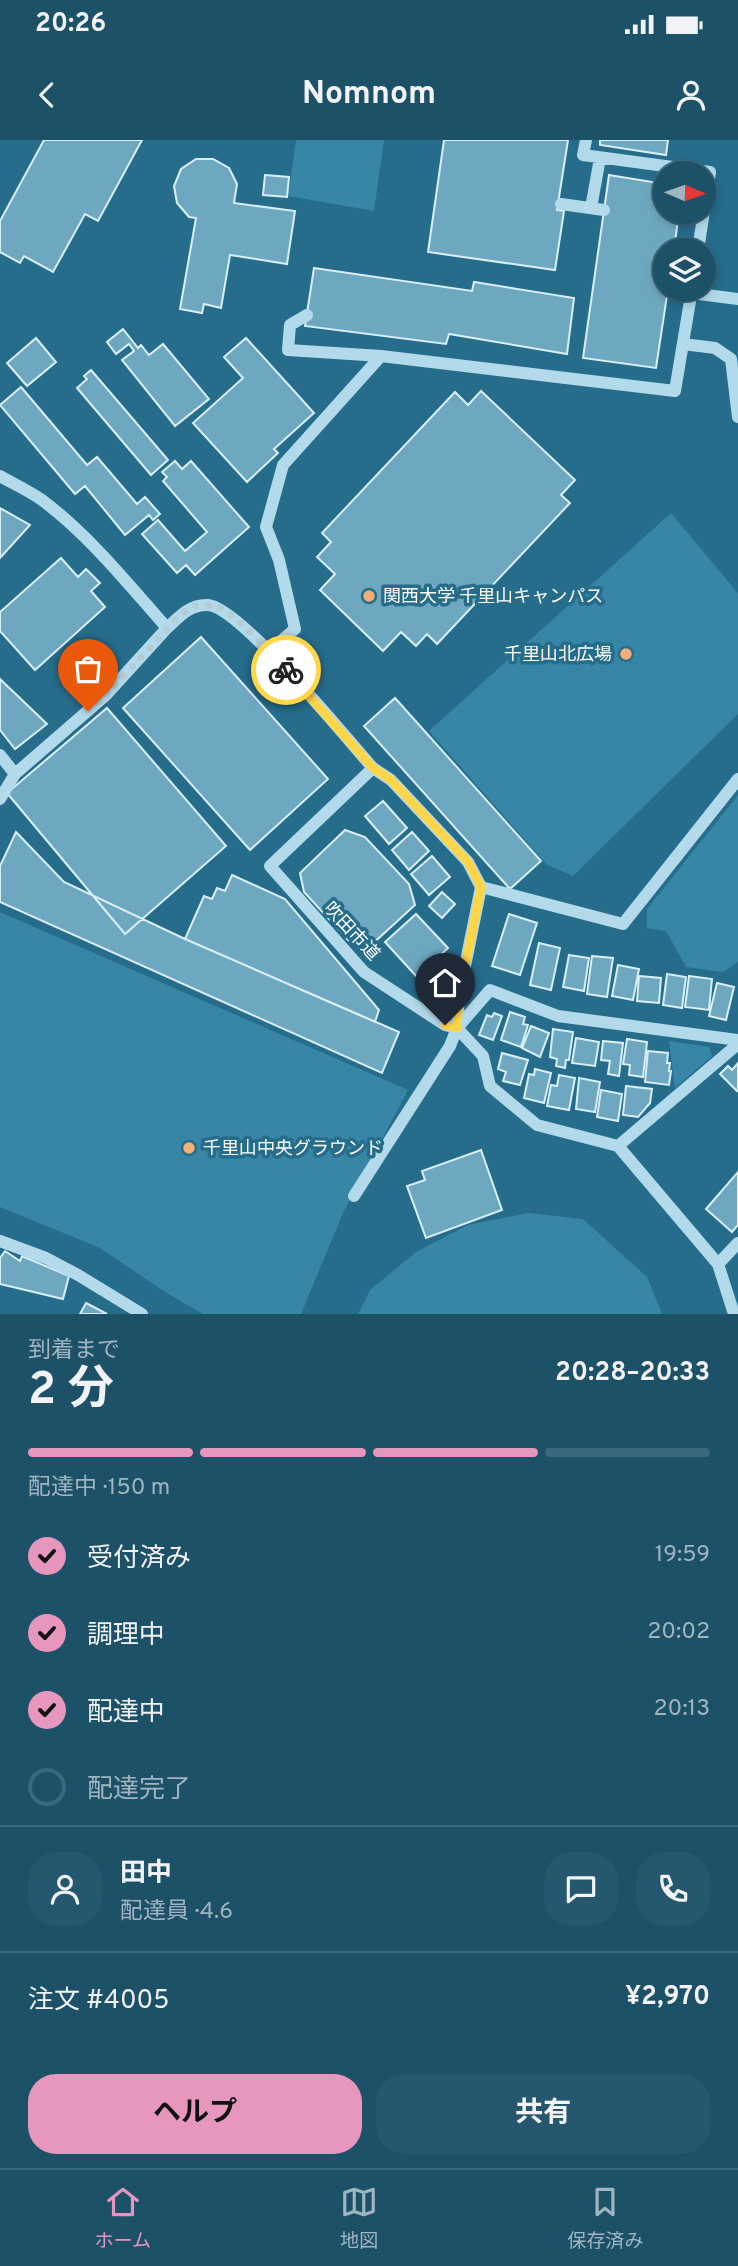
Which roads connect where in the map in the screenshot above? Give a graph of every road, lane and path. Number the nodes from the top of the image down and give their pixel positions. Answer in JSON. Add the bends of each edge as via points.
{"nodes":[{"id":1,"x":586,"y":140,"type":"edge"},
{"id":2,"x":600,"y":158,"type":"junction"},
{"id":3,"x":561,"y":204,"type":"dead end"},
{"id":4,"x":700,"y":238,"type":"edge"},
{"id":5,"x":716,"y":295,"type":"edge"},
{"id":6,"x":738,"y":299,"type":"edge"},
{"id":7,"x":690,"y":301,"type":"edge"},
{"id":8,"x":307,"y":315,"type":"dead end"},
{"id":9,"x":683,"y":344,"type":"junction"},
{"id":10,"x":381,"y":356,"type":"junction"},
{"id":11,"x":738,"y":417,"type":"edge"},
{"id":12,"x":0,"y":476,"type":"edge"},
{"id":13,"x":167,"y":628,"type":"junction"},
{"id":14,"x":269,"y":651,"type":"junction"},
{"id":15,"x":0,"y":755,"type":"edge"},
{"id":16,"x":373,"y":768,"type":"junction"},
{"id":17,"x":15,"y":774,"type":"junction"},
{"id":18,"x":738,"y":779,"type":"edge"},
{"id":19,"x":0,"y":799,"type":"edge"},
{"id":20,"x":481,"y":887,"type":"junction"},
{"id":21,"x":457,"y":1028,"type":"junction"},
{"id":22,"x":738,"y":1042,"type":"edge"},
{"id":23,"x":618,"y":1146,"type":"junction"},
{"id":24,"x":354,"y":1196,"type":"dead end"},
{"id":25,"x":0,"y":1241,"type":"edge"},
{"id":26,"x":738,"y":1242,"type":"edge"},
{"id":27,"x":718,"y":1264,"type":"junction"},
{"id":28,"x":142,"y":1314,"type":"edge"},
{"id":29,"x":734,"y":1314,"type":"edge"}],
"edges":[{"from":1,"to":2,"type":"street","via":[[583,155]]},
{"from":2,"to":3,"type":"street","via":[[598,209]]},
{"from":2,"to":4,"type":"street","via":[[710,172]]},
{"from":5,"to":6,"type":"street"},
{"from":7,"to":9,"type":"street"},
{"from":8,"to":10,"type":"street","via":[[290,325],[288,350]]},
{"from":9,"to":10,"type":"street","via":[[675,391]]},
{"from":9,"to":11,"type":"street","via":[[715,348],[731,359]]},
{"from":10,"to":14,"type":"street","via":[[283,465],[266,527],[295,629]]},
{"from":12,"to":13,"type":"street","via":[[42,500],[64,520],[108,561]]},
{"from":13,"to":14,"type":"street","via":[[188,609],[216,607]]},
{"from":13,"to":17,"type":"street","via":[[106,695]]},
{"from":14,"to":16,"type":"street"},
{"from":15,"to":17,"type":"street"},
{"from":16,"to":20,"type":"street","via":[[391,780],[468,862]]},
{"from":16,"to":21,"type":"street","name":"吹田市道","via":[[270,866],[364,972],[445,1025]]},
{"from":17,"to":19,"type":"street"},
{"from":18,"to":20,"type":"street","via":[[623,924]]},
{"from":20,"to":21,"type":"street"},
{"from":21,"to":22,"type":"street","via":[[490,990],[558,1016]]},
{"from":21,"to":23,"type":"street","via":[[483,1056],[490,1086],[537,1125]]},
{"from":21,"to":24,"type":"street"},
{"from":22,"to":23,"type":"street"},
{"from":23,"to":27,"type":"street"},
{"from":25,"to":28,"type":"street","via":[[46,1258]]},
{"from":26,"to":27,"type":"street"},
{"from":27,"to":29,"type":"street"}]}
